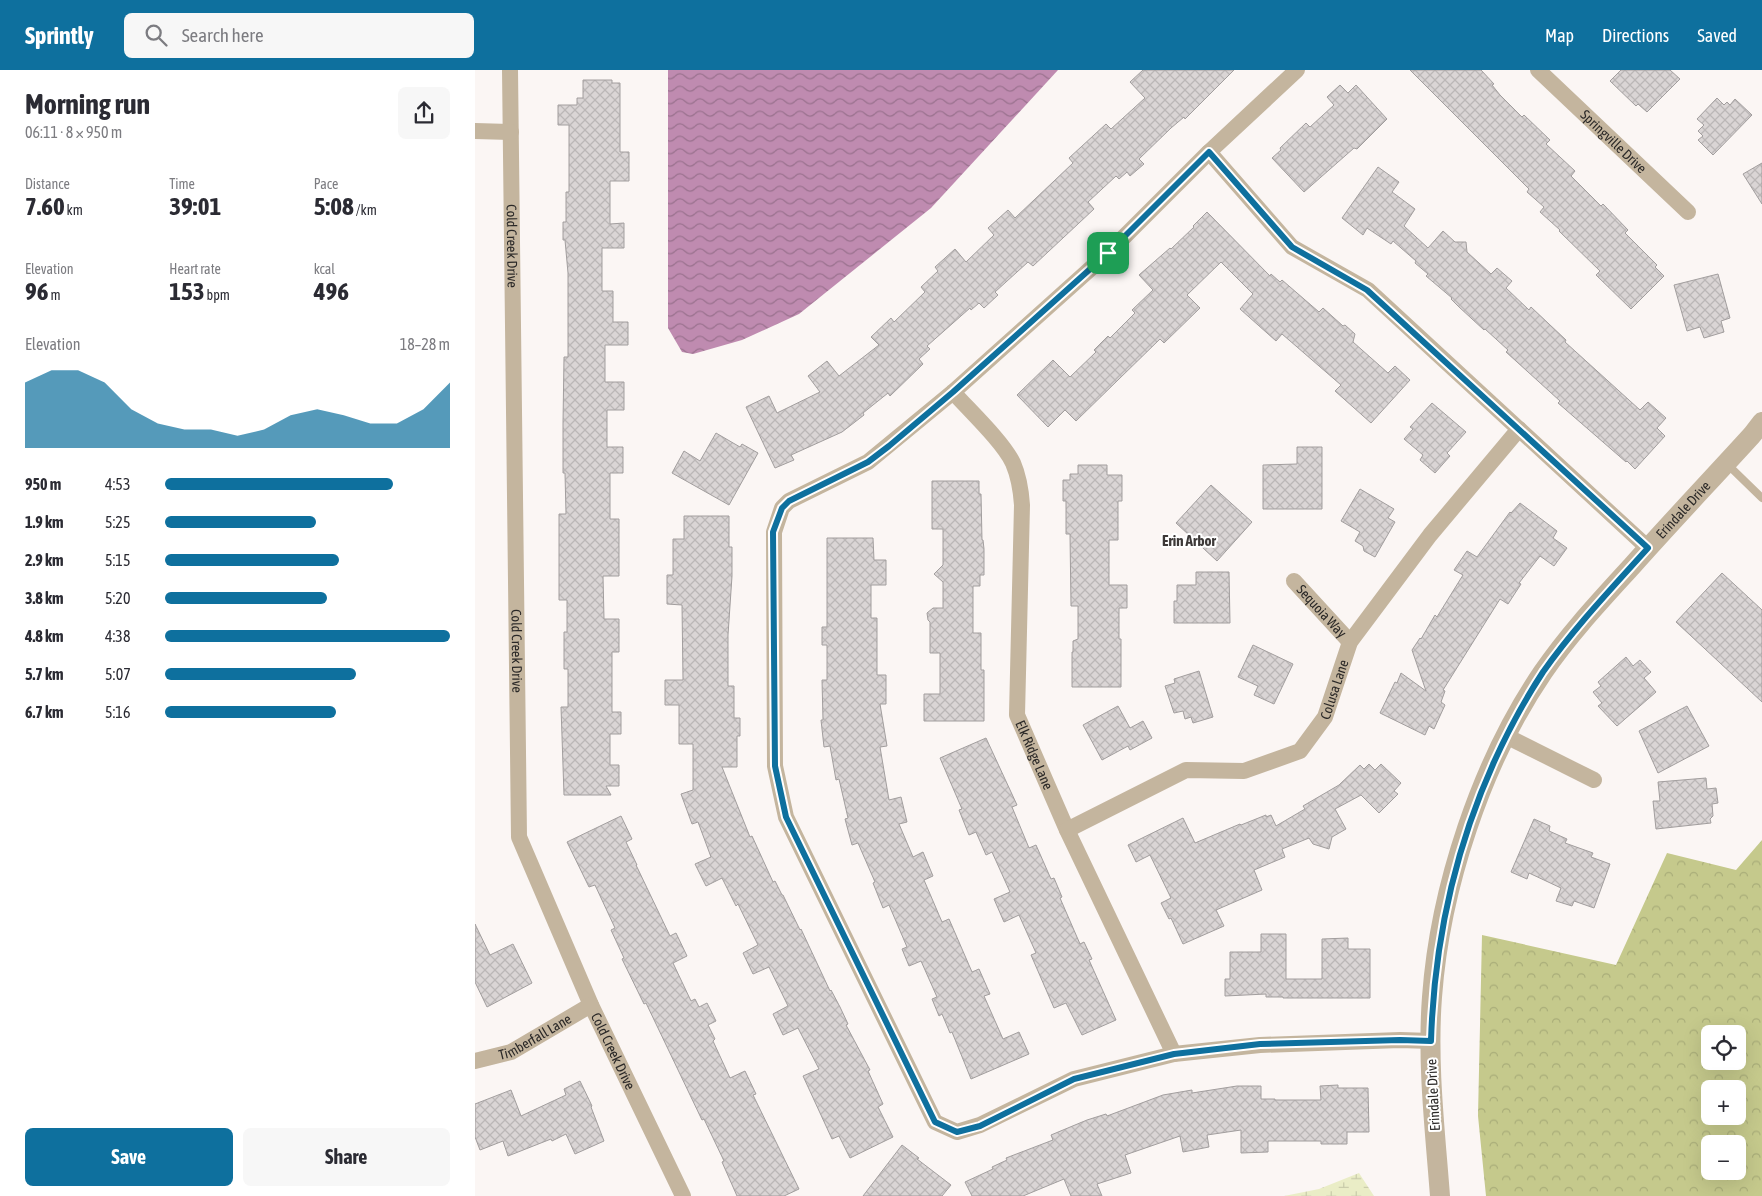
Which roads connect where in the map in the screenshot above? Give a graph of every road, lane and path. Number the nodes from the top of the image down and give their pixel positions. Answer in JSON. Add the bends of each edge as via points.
{"nodes":[{"id":1,"x":510,"y":70,"type":"edge"},
{"id":2,"x":1297,"y":70,"type":"edge"},
{"id":3,"x":1538,"y":70,"type":"edge"},
{"id":4,"x":475,"y":131,"type":"edge"},
{"id":5,"x":511,"y":132,"type":"junction"},
{"id":6,"x":1209,"y":152,"type":"junction"},
{"id":7,"x":1689,"y":212,"type":"dead end"},
{"id":8,"x":953,"y":392,"type":"junction"},
{"id":9,"x":1759,"y":428,"type":"edge"},
{"id":10,"x":1519,"y":429,"type":"junction"},
{"id":11,"x":1726,"y":463,"type":"junction"},
{"id":12,"x":1762,"y":498,"type":"edge"},
{"id":13,"x":1648,"y":548,"type":"junction"},
{"id":14,"x":1294,"y":581,"type":"dead end"},
{"id":15,"x":1350,"y":642,"type":"junction"},
{"id":16,"x":1506,"y":736,"type":"junction"},
{"id":17,"x":1594,"y":780,"type":"dead end"},
{"id":18,"x":1067,"y":830,"type":"junction"},
{"id":19,"x":591,"y":1005,"type":"junction"},
{"id":20,"x":1431,"y":1041,"type":"junction"},
{"id":21,"x":1174,"y":1054,"type":"junction"},
{"id":22,"x":475,"y":1060,"type":"edge"},
{"id":23,"x":683,"y":1196,"type":"edge"},
{"id":24,"x":1440,"y":1196,"type":"edge"}],
"edges":[{"from":1,"to":5,"type":"street","name":"Cold Creek Drive"},
{"from":2,"to":6,"type":"street"},
{"from":3,"to":7,"type":"street","name":"Springville Drive"},
{"from":4,"to":5,"type":"street"},
{"from":5,"to":19,"type":"street","name":"Cold Creek Drive","via":[[519,837]]},
{"from":6,"to":8,"type":"street","via":[[1108,253]]},
{"from":6,"to":10,"type":"street","via":[[1292,247],[1367,290]]},
{"from":8,"to":18,"type":"street","name":"Elk Ridge Lane","via":[[1007,451],[1020,481],[1017,715]]},
{"from":8,"to":21,"type":"street","via":[[868,462],[789,501],[777,518],[773,532],[775,766],[786,817],[935,1122],[957,1132],[980,1126],[1074,1079]]},
{"from":9,"to":11,"type":"street","name":"Erindale Drive"},
{"from":10,"to":13,"type":"street"},
{"from":10,"to":15,"type":"street","name":"Colusa Lane","via":[[1430,535]]},
{"from":11,"to":12,"type":"lane"},
{"from":11,"to":13,"type":"street","name":"Erindale Drive"},
{"from":13,"to":16,"type":"street","name":"Erindale Drive","via":[[1565,642]]},
{"from":14,"to":15,"type":"street","name":"Sequoia Way"},
{"from":15,"to":18,"type":"street","name":"Colusa Lane","via":[[1325,717],[1300,751],[1244,771],[1186,770]]},
{"from":16,"to":17,"type":"street"},
{"from":16,"to":20,"type":"street","name":"Erindale Drive","via":[[1470,820],[1449,895],[1437,952]]},
{"from":18,"to":21,"type":"street","name":"Elk Ridge Lane"},
{"from":19,"to":22,"type":"street","name":"Timberfall Lane","via":[[511,1052]]},
{"from":19,"to":23,"type":"street","name":"Cold Creek Drive"},
{"from":20,"to":21,"type":"street","via":[[1260,1044]]},
{"from":20,"to":24,"type":"street","name":"Erindale Drive"}]}
